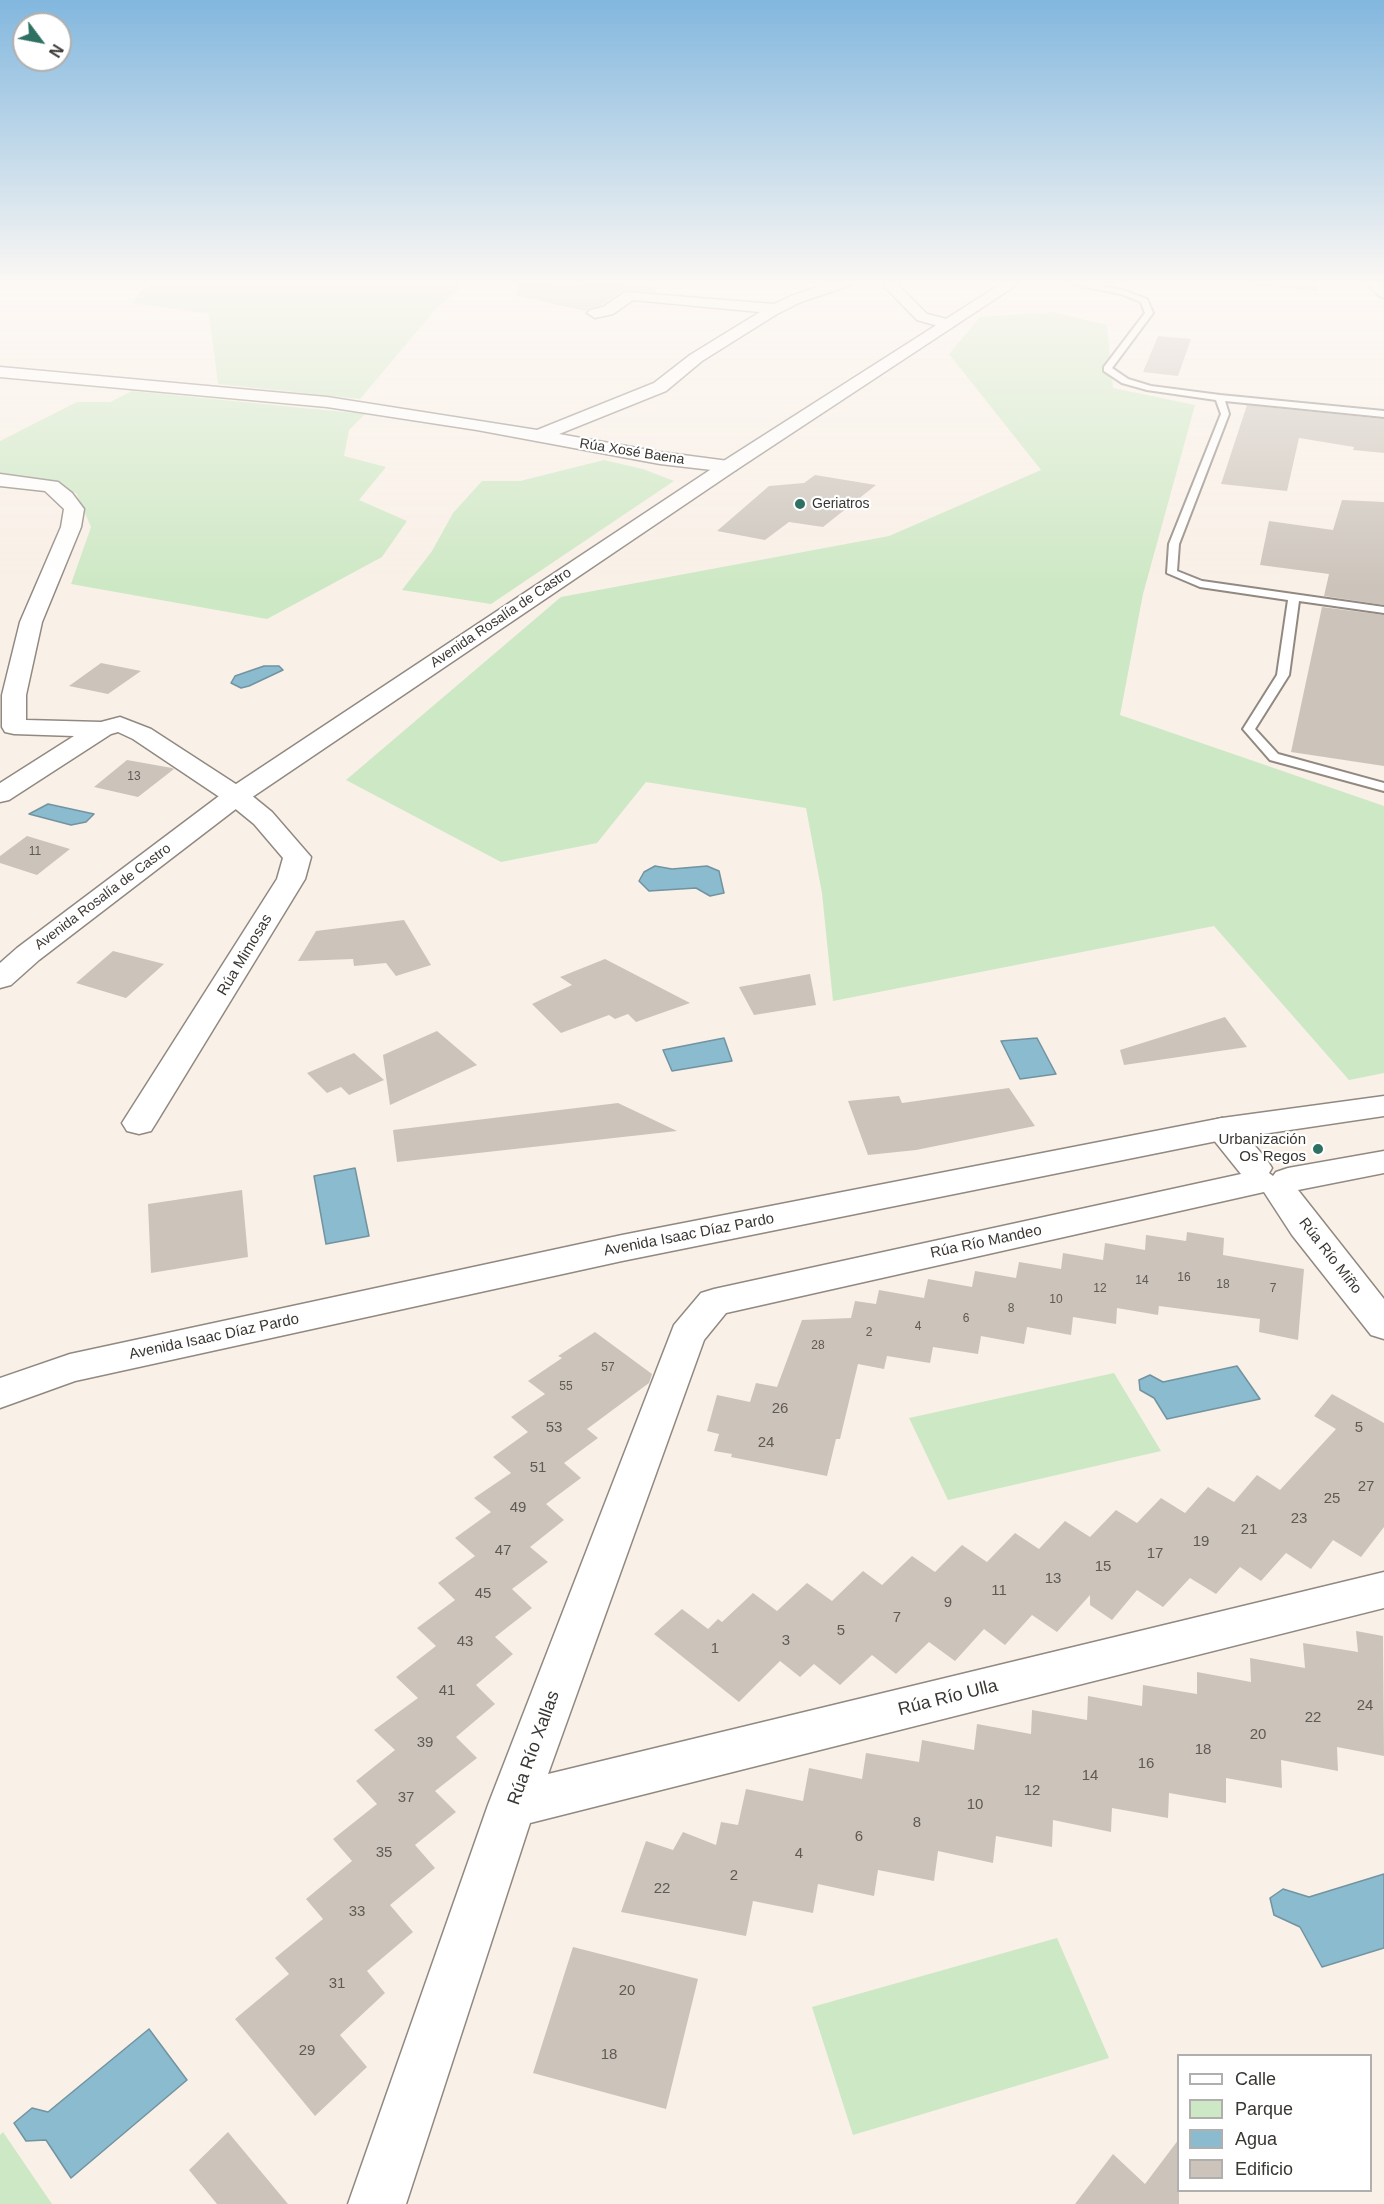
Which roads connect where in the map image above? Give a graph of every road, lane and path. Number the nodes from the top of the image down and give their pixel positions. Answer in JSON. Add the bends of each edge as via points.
{"nodes":[{"id":1,"x":118,"y":383,"type":"edge"},
{"id":2,"x":665,"y":383,"type":"edge"},
{"id":3,"x":858,"y":383,"type":"edge"},
{"id":4,"x":1132,"y":383,"type":"edge"},
{"id":5,"x":1220,"y":398,"type":"junction"},
{"id":6,"x":1384,"y":414,"type":"edge"},
{"id":7,"x":539,"y":436,"type":"junction"},
{"id":8,"x":729,"y":466,"type":"junction"},
{"id":9,"x":0,"y":480,"type":"edge"},
{"id":10,"x":1294,"y":597,"type":"junction"},
{"id":11,"x":1384,"y":610,"type":"edge"},
{"id":12,"x":102,"y":729,"type":"junction"},
{"id":13,"x":1384,"y":787,"type":"edge"},
{"id":14,"x":0,"y":794,"type":"edge"},
{"id":15,"x":236,"y":796,"type":"junction"},
{"id":16,"x":0,"y":979,"type":"edge"},
{"id":17,"x":1384,"y":1106,"type":"edge"},
{"id":18,"x":139,"y":1123,"type":"dead end"},
{"id":19,"x":1222,"y":1129,"type":"junction"},
{"id":20,"x":1384,"y":1162,"type":"edge"},
{"id":21,"x":1270,"y":1179,"type":"junction"},
{"id":22,"x":714,"y":1302,"type":"joint"},
{"id":23,"x":1384,"y":1324,"type":"edge"},
{"id":24,"x":0,"y":1393,"type":"edge"},
{"id":25,"x":1384,"y":1590,"type":"edge"},
{"id":26,"x":512,"y":1806,"type":"junction"},
{"id":27,"x":377,"y":2204,"type":"edge"}],
"edges":[{"from":1,"to":7,"type":"street","name":"Rúa Xosé Baena","via":[[327,402]]},
{"from":2,"to":7,"type":"street"},
{"from":3,"to":8,"type":"street","name":"Avenida Rosalía de Castro"},
{"from":4,"to":5,"type":"lane"},
{"from":5,"to":6,"type":"lane"},
{"from":5,"to":10,"type":"lane","via":[[1225,414],[1174,544],[1172,573],[1200,584]]},
{"from":7,"to":8,"type":"street","name":"Rúa Xosé Baena"},
{"from":8,"to":15,"type":"street","name":"Avenida Rosalía de Castro"},
{"from":9,"to":12,"type":"street","via":[[51,486],[74,509],[71,527],[31,622],[14,695],[14,726]]},
{"from":10,"to":11,"type":"lane"},
{"from":10,"to":13,"type":"lane","via":[[1283,675],[1249,729],[1274,757]]},
{"from":12,"to":14,"type":"street"},
{"from":12,"to":15,"type":"street","via":[[120,724],[142,734]]},
{"from":15,"to":16,"type":"street","name":"Avenida Rosalía de Castro"},
{"from":15,"to":18,"type":"street","name":"Rúa Mimosas","via":[[263,818],[297,856],[291,879]]},
{"from":17,"to":19,"type":"street","name":"Avenida Isaac Díaz Pardo"},
{"from":19,"to":21,"type":"street","name":"Rúa Río Miño"},
{"from":19,"to":24,"type":"street","name":"Avenida Isaac Díaz Pardo","via":[[622,1248],[70,1368]]},
{"from":20,"to":21,"type":"street","name":"Rúa Río Mandeo"},
{"from":21,"to":22,"type":"street","name":"Rúa Río Mandeo"},
{"from":21,"to":23,"type":"street","name":"Rúa Río Miño"},
{"from":22,"to":26,"type":"street","name":"Rúa Río Xallas","via":[[687,1335]]},
{"from":25,"to":26,"type":"street","name":"Rúa Río Ulla"},
{"from":26,"to":27,"type":"street","name":"Rúa Río Xallas"}]}
